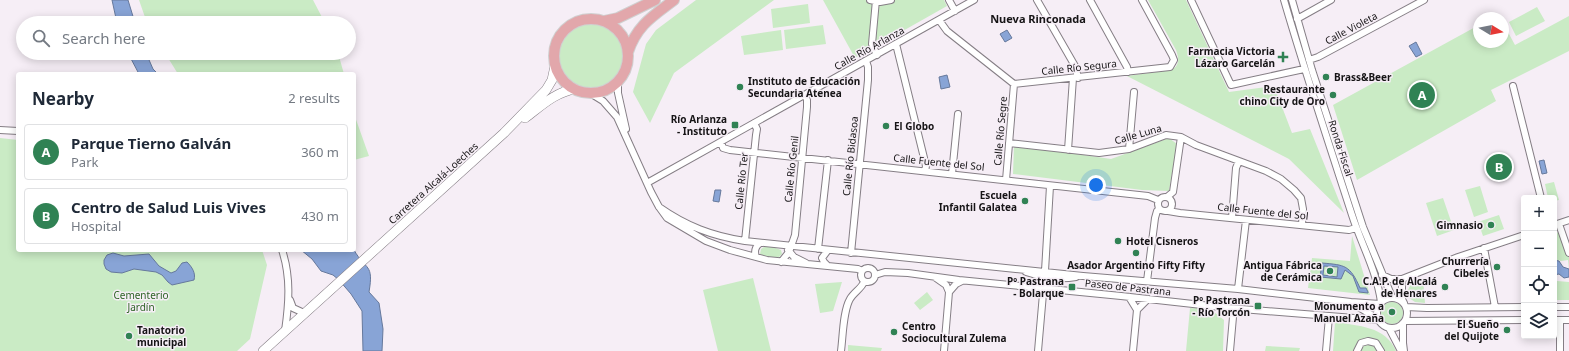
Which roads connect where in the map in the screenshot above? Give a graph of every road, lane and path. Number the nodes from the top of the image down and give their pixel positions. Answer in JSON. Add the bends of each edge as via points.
{"nodes":[{"id":1,"x":655,"y":0,"type":"edge"},
{"id":2,"x":674,"y":0,"type":"edge"},
{"id":3,"x":891,"y":0,"type":"edge"},
{"id":4,"x":949,"y":0,"type":"edge"},
{"id":5,"x":974,"y":0,"type":"edge"},
{"id":6,"x":1037,"y":0,"type":"edge"},
{"id":7,"x":1090,"y":0,"type":"edge"},
{"id":8,"x":1142,"y":0,"type":"edge"},
{"id":9,"x":1191,"y":0,"type":"edge"},
{"id":10,"x":1284,"y":0,"type":"edge"},
{"id":11,"x":1292,"y":0,"type":"edge"},
{"id":12,"x":1331,"y":0,"type":"edge"},
{"id":13,"x":1424,"y":0,"type":"edge"},
{"id":14,"x":874,"y":1,"type":"edge"},
{"id":15,"x":955,"y":11,"type":"junction"},
{"id":16,"x":1297,"y":19,"type":"junction"},
{"id":17,"x":939,"y":20,"type":"junction"},
{"id":18,"x":604,"y":21,"type":"junction"},
{"id":19,"x":896,"y":44,"type":"junction"},
{"id":20,"x":628,"y":52,"type":"junction"},
{"id":21,"x":877,"y":55,"type":"junction"},
{"id":22,"x":1309,"y":60,"type":"junction"},
{"id":23,"x":866,"y":61,"type":"junction"},
{"id":24,"x":555,"y":66,"type":"junction"},
{"id":25,"x":1304,"y":69,"type":"junction"},
{"id":26,"x":1128,"y":72,"type":"junction"},
{"id":27,"x":1076,"y":78,"type":"junction"},
{"id":28,"x":618,"y":81,"type":"junction"},
{"id":29,"x":1014,"y":84,"type":"junction"},
{"id":30,"x":1513,"y":86,"type":"dead end"},
{"id":31,"x":575,"y":89,"type":"junction"},
{"id":32,"x":1134,"y":92,"type":"dead end"},
{"id":33,"x":590,"y":93,"type":"junction"},
{"id":34,"x":804,"y":95,"type":"junction"},
{"id":35,"x":958,"y":114,"type":"dead end"},
{"id":36,"x":754,"y":123,"type":"junction"},
{"id":37,"x":0,"y":130,"type":"edge"},
{"id":38,"x":16,"y":130,"type":"edge"},
{"id":39,"x":504,"y":133,"type":"junction"},
{"id":40,"x":1181,"y":137,"type":"junction"},
{"id":41,"x":629,"y":140,"type":"junction"},
{"id":42,"x":720,"y":142,"type":"junction"},
{"id":43,"x":1009,"y":143,"type":"junction"},
{"id":44,"x":1129,"y":149,"type":"junction"},
{"id":45,"x":1068,"y":150,"type":"junction"},
{"id":46,"x":754,"y":152,"type":"junction"},
{"id":47,"x":802,"y":157,"type":"junction"},
{"id":48,"x":828,"y":160,"type":"junction"},
{"id":49,"x":1239,"y":161,"type":"junction"},
{"id":50,"x":859,"y":164,"type":"junction"},
{"id":51,"x":925,"y":171,"type":"junction"},
{"id":52,"x":952,"y":174,"type":"junction"},
{"id":53,"x":1006,"y":180,"type":"junction"},
{"id":54,"x":647,"y":183,"type":"junction"},
{"id":55,"x":1050,"y":186,"type":"junction"},
{"id":56,"x":1540,"y":195,"type":"edge"},
{"id":57,"x":1167,"y":197,"type":"junction"},
{"id":58,"x":1158,"y":200,"type":"junction"},
{"id":59,"x":659,"y":207,"type":"junction"},
{"id":60,"x":1159,"y":209,"type":"junction"},
{"id":61,"x":1168,"y":211,"type":"junction"},
{"id":62,"x":1232,"y":218,"type":"junction"},
{"id":63,"x":1246,"y":220,"type":"junction"},
{"id":64,"x":1569,"y":220,"type":"edge"},
{"id":65,"x":1557,"y":224,"type":"edge"},
{"id":66,"x":1302,"y":225,"type":"junction"},
{"id":67,"x":1557,"y":226,"type":"edge"},
{"id":68,"x":1356,"y":228,"type":"junction"},
{"id":69,"x":1521,"y":236,"type":"edge"},
{"id":70,"x":745,"y":241,"type":"junction"},
{"id":71,"x":760,"y":243,"type":"junction"},
{"id":72,"x":1484,"y":248,"type":"junction"},
{"id":73,"x":791,"y":249,"type":"junction"},
{"id":74,"x":818,"y":249,"type":"junction"},
{"id":75,"x":828,"y":250,"type":"junction"},
{"id":76,"x":283,"y":252,"type":"edge"},
{"id":77,"x":850,"y":252,"type":"junction"},
{"id":78,"x":1569,"y":253,"type":"edge"},
{"id":79,"x":756,"y":257,"type":"junction"},
{"id":80,"x":781,"y":262,"type":"junction"},
{"id":81,"x":808,"y":263,"type":"junction"},
{"id":82,"x":827,"y":265,"type":"junction"},
{"id":83,"x":862,"y":271,"type":"junction"},
{"id":84,"x":1045,"y":274,"type":"junction"},
{"id":85,"x":875,"y":275,"type":"junction"},
{"id":86,"x":1382,"y":275,"type":"junction"},
{"id":87,"x":933,"y":277,"type":"junction"},
{"id":88,"x":1402,"y":279,"type":"junction"},
{"id":89,"x":962,"y":280,"type":"junction"},
{"id":90,"x":1147,"y":281,"type":"junction"},
{"id":91,"x":864,"y":282,"type":"junction"},
{"id":92,"x":1043,"y":289,"type":"junction"},
{"id":93,"x":1238,"y":289,"type":"junction"},
{"id":94,"x":949,"y":292,"type":"junction"},
{"id":95,"x":1129,"y":297,"type":"junction"},
{"id":96,"x":1392,"y":297,"type":"junction"},
{"id":97,"x":289,"y":298,"type":"junction"},
{"id":98,"x":1148,"y":299,"type":"junction"},
{"id":99,"x":1351,"y":302,"type":"junction"},
{"id":100,"x":1380,"y":302,"type":"junction"},
{"id":101,"x":1405,"y":305,"type":"junction"},
{"id":102,"x":1495,"y":307,"type":"junction"},
{"id":103,"x":1521,"y":307,"type":"edge"},
{"id":104,"x":1557,"y":307,"type":"edge"},
{"id":105,"x":1569,"y":307,"type":"edge"},
{"id":106,"x":1229,"y":308,"type":"junction"},
{"id":107,"x":1433,"y":308,"type":"junction"},
{"id":108,"x":1137,"y":310,"type":"junction"},
{"id":109,"x":306,"y":312,"type":"junction"},
{"id":110,"x":1329,"y":317,"type":"junction"},
{"id":111,"x":1378,"y":320,"type":"junction"},
{"id":112,"x":1433,"y":320,"type":"junction"},
{"id":113,"x":1521,"y":320,"type":"edge"},
{"id":114,"x":1557,"y":320,"type":"edge"},
{"id":115,"x":1569,"y":320,"type":"edge"},
{"id":116,"x":1404,"y":322,"type":"junction"},
{"id":117,"x":1389,"y":328,"type":"junction"},
{"id":118,"x":285,"y":331,"type":"junction"},
{"id":119,"x":263,"y":351,"type":"edge"},
{"id":120,"x":841,"y":351,"type":"edge"},
{"id":121,"x":944,"y":351,"type":"edge"},
{"id":122,"x":1038,"y":351,"type":"edge"},
{"id":123,"x":1133,"y":351,"type":"edge"},
{"id":124,"x":1230,"y":351,"type":"edge"},
{"id":125,"x":1326,"y":351,"type":"edge"},
{"id":126,"x":1357,"y":351,"type":"edge"},
{"id":127,"x":1381,"y":351,"type":"edge"},
{"id":128,"x":1401,"y":351,"type":"edge"},
{"id":129,"x":1404,"y":351,"type":"edge"},
{"id":130,"x":1560,"y":351,"type":"edge"}],
"edges":[{"from":1,"to":18,"type":"main road","via":[[618,18]]},
{"from":2,"to":20,"type":"main road","via":[[638,30]]},
{"from":3,"to":14,"type":"street"},
{"from":4,"to":15,"type":"street"},
{"from":5,"to":15,"type":"street","name":"Calle Río Arlanza"},
{"from":6,"to":27,"type":"street","via":[[1075,66]]},
{"from":7,"to":26,"type":"street"},
{"from":8,"to":26,"type":"street","name":"Calle Río Segura","via":[[1174,60],[1170,67]]},
{"from":9,"to":25,"type":"street","via":[[1231,85]]},
{"from":10,"to":25,"type":"street","name":"Ronda Fiscal"},
{"from":11,"to":16,"type":"street","name":"Ronda Fiscal"},
{"from":12,"to":16,"type":"street"},
{"from":13,"to":22,"type":"street","name":"Calle Violeta","via":[[1318,58]]},
{"from":14,"to":21,"type":"street","via":[[872,44]]},
{"from":15,"to":17,"type":"street","name":"Calle Río Arlanza"},
{"from":16,"to":22,"type":"street","name":"Ronda Fiscal"},
{"from":17,"to":19,"type":"street","name":"Calle Río Arlanza"},
{"from":17,"to":29,"type":"street","via":[[947,31]]},
{"from":18,"to":20,"type":"main road","via":[[620,33]]},
{"from":18,"to":24,"type":"main road","via":[[593,18],[581,19],[561,33],[555,43]]},
{"from":19,"to":21,"type":"street","name":"Calle Río Arlanza"},
{"from":19,"to":51,"type":"street","via":[[926,166]]},
{"from":20,"to":28,"type":"main road","via":[[626,67]]},
{"from":21,"to":23,"type":"street","name":"Calle Río Arlanza"},
{"from":22,"to":86,"type":"street","name":"Ronda Fiscal","via":[[1363,228]]},
{"from":23,"to":34,"type":"street","name":"Calle Río Arlanza"},
{"from":23,"to":50,"type":"street","name":"Calle Río Bidasoa","via":[[868,80]]},
{"from":24,"to":31,"type":"main road","via":[[566,84]]},
{"from":24,"to":39,"type":"main road","name":"Carretera Alcalá-Loeches","via":[[552,80],[546,90]]},
{"from":25,"to":68,"type":"street","name":"Ronda Fiscal"},
{"from":26,"to":27,"type":"street","name":"Calle Río Segura"},
{"from":27,"to":29,"type":"street","name":"Calle Río Segura"},
{"from":27,"to":45,"type":"street"},
{"from":28,"to":33,"type":"main road","via":[[600,92]]},
{"from":28,"to":41,"type":"street","via":[[618,93]]},
{"from":29,"to":43,"type":"street","name":"Calle Río Segre"},
{"from":30,"to":56,"type":"street"},
{"from":31,"to":33,"type":"main road"},
{"from":31,"to":39,"type":"main road","name":"Carretera Alcalá-Loeches","via":[[551,99]]},
{"from":32,"to":44,"type":"street"},
{"from":33,"to":41,"type":"street","via":[[603,101],[617,117]]},
{"from":34,"to":36,"type":"street","name":"Calle Río Arlanza"},
{"from":34,"to":47,"type":"street","name":"Calle Río Genil","via":[[807,106]]},
{"from":35,"to":52,"type":"street"},
{"from":36,"to":42,"type":"street","name":"Calle Río Arlanza"},
{"from":36,"to":46,"type":"street","name":"Calle Río Ter","via":[[757,128]]},
{"from":37,"to":38,"type":"street"},
{"from":39,"to":109,"type":"main road","name":"Carretera Alcalá-Loeches"},
{"from":40,"to":44,"type":"street","name":"Calle Luna","via":[[1166,135]]},
{"from":40,"to":49,"type":"street","name":"Calle Luna"},
{"from":40,"to":57,"type":"street","via":[[1173,192]]},
{"from":41,"to":54,"type":"street"},
{"from":42,"to":46,"type":"street","name":"Calle Fuente del Sol","via":[[723,148]]},
{"from":42,"to":54,"type":"street","name":"Calle Río Arlanza"},
{"from":43,"to":45,"type":"street","name":"Calle Luna"},
{"from":43,"to":53,"type":"street","name":"Calle Río Segre"},
{"from":44,"to":45,"type":"street","name":"Calle Luna","via":[[1100,153]]},
{"from":46,"to":47,"type":"street","name":"Calle Fuente del Sol"},
{"from":46,"to":70,"type":"street","name":"Calle Río Ter"},
{"from":47,"to":48,"type":"street","name":"Calle Fuente del Sol"},
{"from":47,"to":73,"type":"street","name":"Calle Río Genil","via":[[795,235]]},
{"from":48,"to":50,"type":"street","name":"Calle Fuente del Sol"},
{"from":48,"to":74,"type":"street"},
{"from":49,"to":62,"type":"street","via":[[1236,168]]},
{"from":49,"to":66,"type":"street","name":"Calle Luna","via":[[1266,171],[1294,190],[1303,203]]},
{"from":50,"to":51,"type":"street","name":"Calle Fuente del Sol"},
{"from":50,"to":77,"type":"street","name":"Calle Río Bidasoa"},
{"from":51,"to":52,"type":"street","name":"Calle Fuente del Sol"},
{"from":52,"to":53,"type":"street","name":"Calle Fuente del Sol"},
{"from":53,"to":55,"type":"street","name":"Calle Fuente del Sol"},
{"from":54,"to":59,"type":"street"},
{"from":55,"to":58,"type":"street","name":"Calle Fuente del Sol","via":[[1148,196]]},
{"from":55,"to":84,"type":"street"},
{"from":57,"to":58,"type":"street"},
{"from":57,"to":61,"type":"street","via":[[1172,204]]},
{"from":58,"to":60,"type":"street"},
{"from":59,"to":70,"type":"street","name":"Paseo de Pastrana","via":[[696,229]]},
{"from":59,"to":79,"type":"street","via":[[667,218],[706,241]]},
{"from":60,"to":61,"type":"street"},
{"from":60,"to":90,"type":"street","via":[[1155,218]]},
{"from":61,"to":62,"type":"street","name":"Calle Fuente del Sol"},
{"from":62,"to":63,"type":"street","name":"Calle Fuente del Sol"},
{"from":63,"to":66,"type":"street","name":"Calle Fuente del Sol"},
{"from":63,"to":93,"type":"street"},
{"from":64,"to":65,"type":"street"},
{"from":66,"to":68,"type":"street","name":"Calle Fuente del Sol","via":[[1349,230]]},
{"from":67,"to":78,"type":"street"},
{"from":68,"to":100,"type":"street","name":"Ronda Fiscal","via":[[1375,278]]},
{"from":69,"to":72,"type":"street"},
{"from":70,"to":71,"type":"street","name":"Paseo de Pastrana"},
{"from":71,"to":73,"type":"street","name":"Paseo de Pastrana"},
{"from":71,"to":79,"type":"street","via":[[755,250]]},
{"from":72,"to":88,"type":"street"},
{"from":72,"to":102,"type":"street"},
{"from":73,"to":74,"type":"street","name":"Paseo de Pastrana"},
{"from":73,"to":80,"type":"street"},
{"from":73,"to":81,"type":"street","via":[[794,257]]},
{"from":74,"to":75,"type":"street","name":"Paseo de Pastrana"},
{"from":75,"to":77,"type":"street","name":"Paseo de Pastrana"},
{"from":75,"to":82,"type":"street","via":[[822,258]]},
{"from":76,"to":97,"type":"street","via":[[288,273]]},
{"from":77,"to":84,"type":"street","name":"Paseo de Pastrana"},
{"from":79,"to":80,"type":"street"},
{"from":80,"to":81,"type":"street"},
{"from":81,"to":82,"type":"street"},
{"from":82,"to":83,"type":"street"},
{"from":83,"to":85,"type":"street","via":[[870,268]]},
{"from":83,"to":91,"type":"street","via":[[860,277]]},
{"from":84,"to":90,"type":"street","name":"Paseo de Pastrana"},
{"from":84,"to":92,"type":"street"},
{"from":85,"to":87,"type":"street","name":"Paseo de Pastrana","via":[[885,272]]},
{"from":85,"to":91,"type":"street","via":[[873,280]]},
{"from":86,"to":88,"type":"street","via":[[1391,279]]},
{"from":86,"to":96,"type":"street","name":"Ronda Fiscal"},
{"from":87,"to":89,"type":"street","name":"Paseo de Pastrana"},
{"from":87,"to":94,"type":"street","via":[[944,283]]},
{"from":88,"to":96,"type":"street"},
{"from":88,"to":101,"type":"street","via":[[1402,299]]},
{"from":89,"to":92,"type":"street","name":"Paseo de Pastrana"},
{"from":89,"to":94,"type":"street"},
{"from":90,"to":93,"type":"street","name":"Paseo de Pastrana"},
{"from":91,"to":120,"type":"street","via":[[850,298],[846,309]]},
{"from":92,"to":95,"type":"street","name":"Paseo de Pastrana"},
{"from":92,"to":122,"type":"street"},
{"from":93,"to":99,"type":"street","name":"Paseo de Pastrana"},
{"from":94,"to":121,"type":"street"},
{"from":95,"to":98,"type":"street","name":"Paseo de Pastrana"},
{"from":95,"to":108,"type":"street"},
{"from":96,"to":100,"type":"street"},
{"from":96,"to":101,"type":"street"},
{"from":97,"to":109,"type":"street","via":[[293,308]]},
{"from":97,"to":118,"type":"street"},
{"from":98,"to":106,"type":"street","name":"Paseo de Pastrana"},
{"from":98,"to":108,"type":"street"},
{"from":99,"to":100,"type":"street","name":"Paseo de Pastrana"},
{"from":99,"to":111,"type":"street","name":"Paseo de Pastrana"},
{"from":100,"to":111,"type":"street"},
{"from":101,"to":107,"type":"street"},
{"from":101,"to":116,"type":"street","via":[[1407,312]]},
{"from":102,"to":103,"type":"street"},
{"from":102,"to":107,"type":"street"},
{"from":104,"to":105,"type":"street"},
{"from":106,"to":110,"type":"street","name":"Paseo de Pastrana"},
{"from":106,"to":124,"type":"street","via":[[1233,317]]},
{"from":107,"to":112,"type":"street"},
{"from":108,"to":123,"type":"street"},
{"from":109,"to":118,"type":"main road"},
{"from":110,"to":111,"type":"street","name":"Paseo de Pastrana"},
{"from":110,"to":125,"type":"street"},
{"from":111,"to":117,"type":"street"},
{"from":112,"to":113,"type":"street"},
{"from":112,"to":116,"type":"street"},
{"from":114,"to":115,"type":"street"},
{"from":114,"to":130,"type":"street"},
{"from":116,"to":117,"type":"street"},
{"from":116,"to":129,"type":"street"},
{"from":117,"to":128,"type":"street"},
{"from":118,"to":119,"type":"main road"},
{"from":126,"to":127,"type":"street","via":[[1361,343],[1368,341],[1376,343]]}]}
